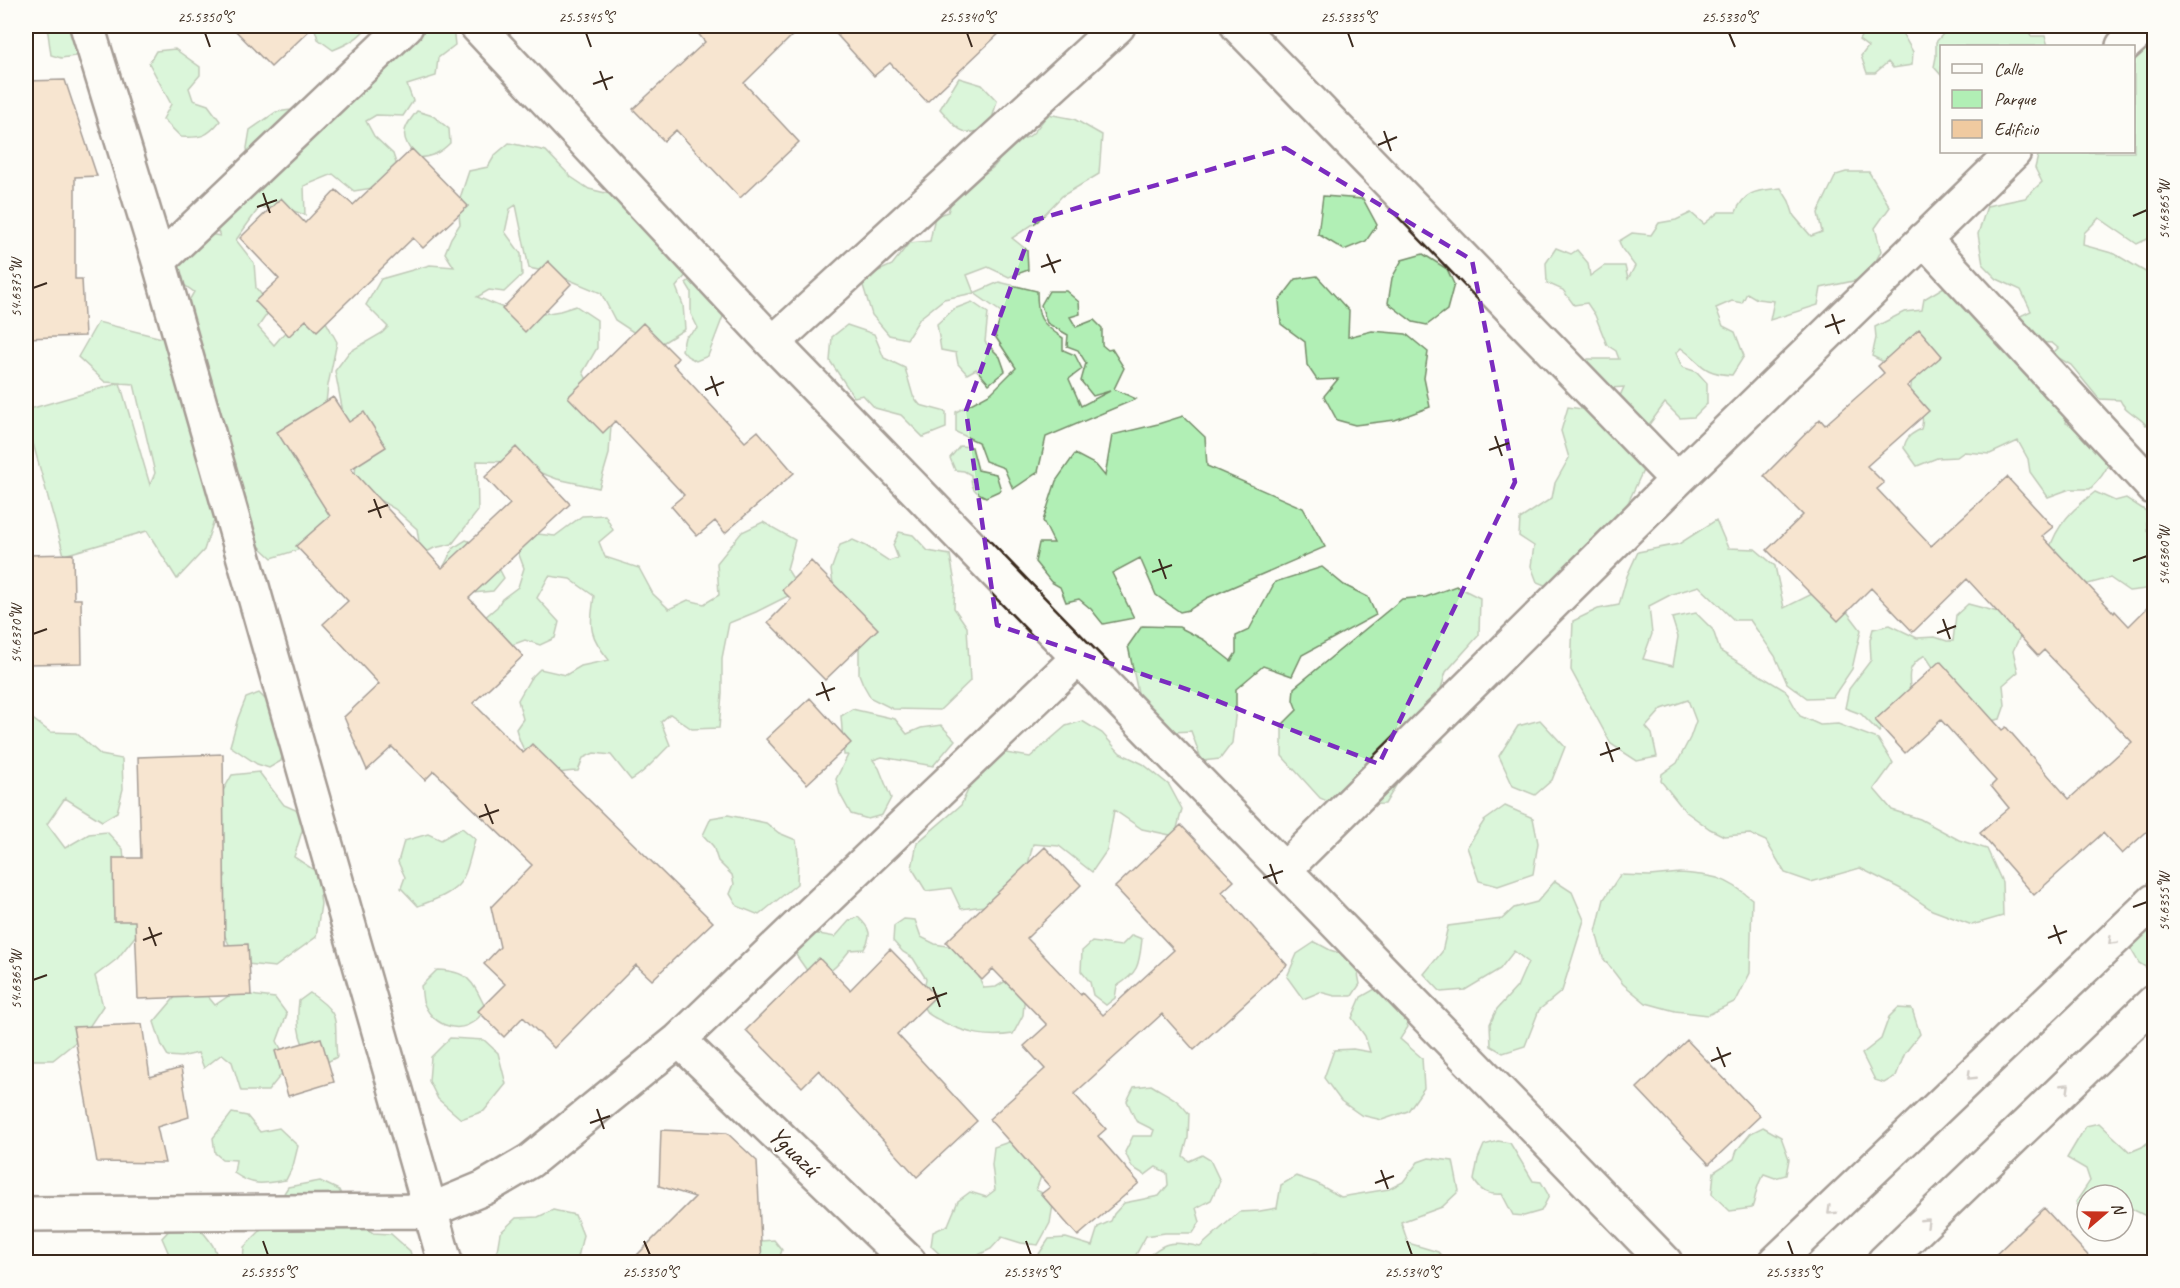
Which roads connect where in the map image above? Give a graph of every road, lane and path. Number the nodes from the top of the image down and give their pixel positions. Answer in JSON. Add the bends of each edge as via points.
{"nodes":[{"id":1,"x":87,"y":26,"type":"edge"},
{"id":2,"x":406,"y":26,"type":"edge"},
{"id":3,"x":477,"y":26,"type":"edge"},
{"id":4,"x":1118,"y":26,"type":"edge"},
{"id":5,"x":1238,"y":26,"type":"edge"},
{"id":6,"x":2145,"y":26,"type":"edge"},
{"id":7,"x":2124,"y":45,"type":"edge"},
{"id":8,"x":2013,"y":153,"type":"edge"},
{"id":9,"x":1924,"y":239,"type":"junction"},
{"id":10,"x":159,"y":261,"type":"junction"},
{"id":11,"x":773,"y":343,"type":"junction"},
{"id":12,"x":1677,"y":480,"type":"junction"},
{"id":13,"x":2154,"y":488,"type":"edge"},
{"id":14,"x":1078,"y":658,"type":"junction"},
{"id":15,"x":1284,"y":870,"type":"junction"},
{"id":16,"x":2154,"y":901,"type":"edge"},
{"id":17,"x":2154,"y":1002,"type":"edge"},
{"id":18,"x":679,"y":1040,"type":"junction"},
{"id":19,"x":429,"y":1210,"type":"junction"},
{"id":20,"x":26,"y":1214,"type":"edge"},
{"id":21,"x":445,"y":1263,"type":"edge"},
{"id":22,"x":909,"y":1263,"type":"edge"},
{"id":23,"x":1665,"y":1263,"type":"edge"},
{"id":24,"x":1776,"y":1263,"type":"edge"},
{"id":25,"x":1884,"y":1263,"type":"edge"}],
"edges":[{"from":1,"to":10,"type":"street"},
{"from":2,"to":10,"type":"street"},
{"from":3,"to":11,"type":"street"},
{"from":4,"to":11,"type":"street"},
{"from":5,"to":12,"type":"street"},
{"from":6,"to":7,"type":"street"},
{"from":8,"to":9,"type":"street"},
{"from":9,"to":12,"type":"street"},
{"from":9,"to":13,"type":"street"},
{"from":10,"to":19,"type":"street"},
{"from":11,"to":14,"type":"street"},
{"from":12,"to":15,"type":"street"},
{"from":14,"to":15,"type":"street"},
{"from":14,"to":18,"type":"street"},
{"from":15,"to":23,"type":"street"},
{"from":16,"to":24,"type":"street","one_way":true},
{"from":25,"to":17,"type":"street","one_way":true},
{"from":18,"to":19,"type":"street","via":[[530,1161],[484,1188]]},
{"from":18,"to":22,"type":"street","name":"Yguazú"},
{"from":19,"to":20,"type":"street"},
{"from":19,"to":21,"type":"street"}]}
